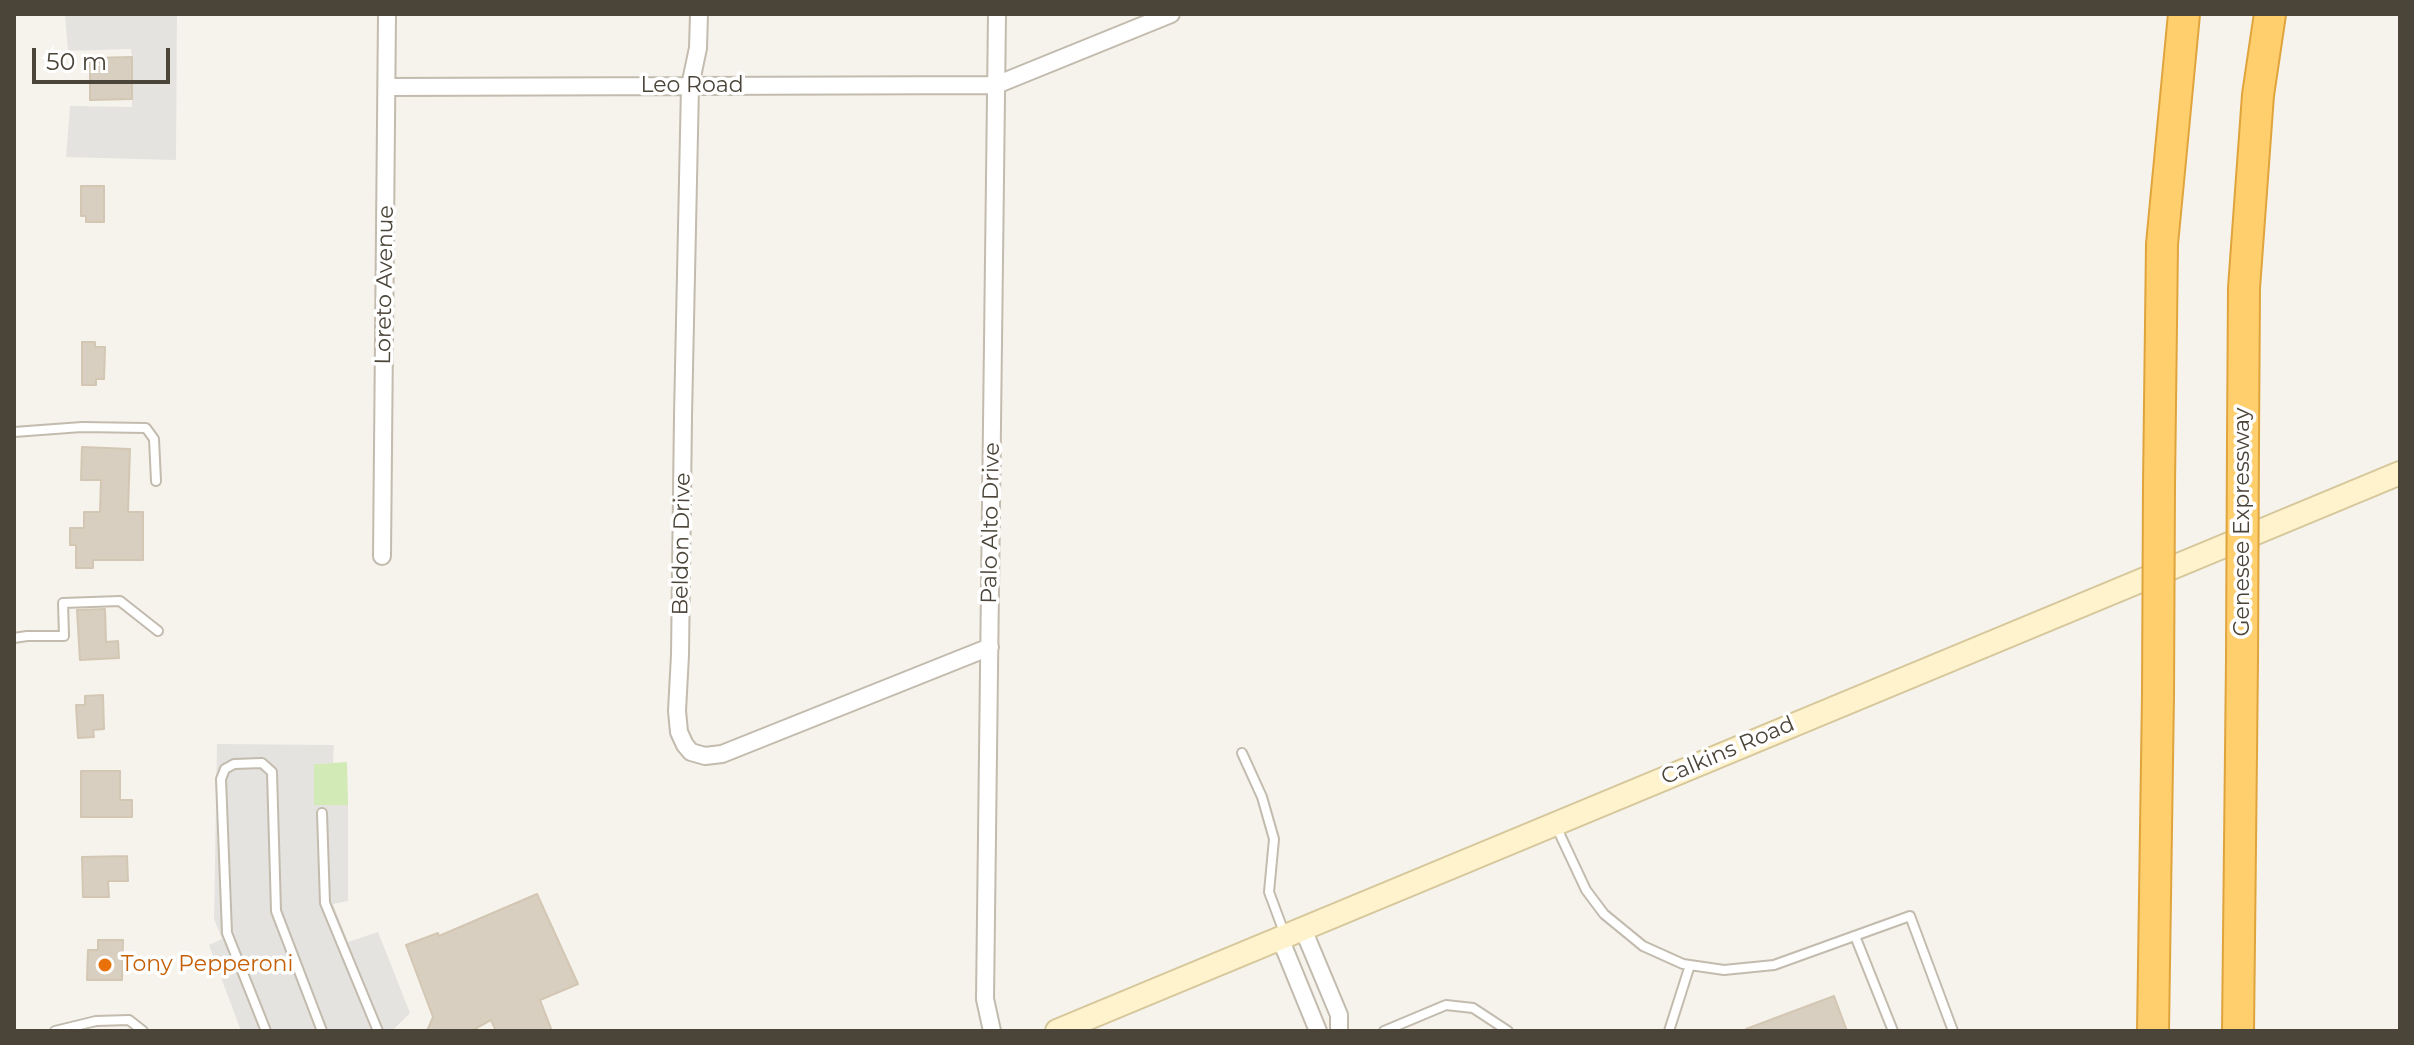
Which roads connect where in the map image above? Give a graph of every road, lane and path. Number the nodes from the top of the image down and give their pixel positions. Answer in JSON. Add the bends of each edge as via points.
{"nodes":[{"id":1,"x":387,"y":14,"type":"edge"},
{"id":2,"x":699,"y":14,"type":"edge"},
{"id":3,"x":997,"y":14,"type":"edge"},
{"id":4,"x":1171,"y":14,"type":"edge"},
{"id":5,"x":2184,"y":14,"type":"edge"},
{"id":6,"x":2270,"y":14,"type":"edge"},
{"id":7,"x":996,"y":85,"type":"junction"},
{"id":8,"x":690,"y":86,"type":"junction"},
{"id":9,"x":387,"y":87,"type":"junction"},
{"id":10,"x":14,"y":432,"type":"edge"},
{"id":11,"x":2400,"y":473,"type":"edge"},
{"id":12,"x":156,"y":481,"type":"dead end"},
{"id":13,"x":382,"y":556,"type":"dead end"},
{"id":14,"x":158,"y":631,"type":"dead end"},
{"id":15,"x":14,"y":638,"type":"edge"},
{"id":16,"x":990,"y":647,"type":"junction"},
{"id":17,"x":1242,"y":753,"type":"dead end"},
{"id":18,"x":322,"y":813,"type":"dead end"},
{"id":19,"x":1555,"y":823,"type":"junction"},
{"id":20,"x":1289,"y":934,"type":"junction"},
{"id":21,"x":1855,"y":936,"type":"junction"},
{"id":22,"x":1690,"y":965,"type":"junction"},
{"id":23,"x":55,"y":1031,"type":"edge"},
{"id":24,"x":143,"y":1031,"type":"edge"},
{"id":25,"x":266,"y":1031,"type":"edge"},
{"id":26,"x":322,"y":1031,"type":"edge"},
{"id":27,"x":378,"y":1031,"type":"edge"},
{"id":28,"x":992,"y":1031,"type":"edge"},
{"id":29,"x":1057,"y":1031,"type":"edge"},
{"id":30,"x":1318,"y":1031,"type":"edge"},
{"id":31,"x":1339,"y":1031,"type":"edge"},
{"id":32,"x":1384,"y":1031,"type":"edge"},
{"id":33,"x":1508,"y":1031,"type":"edge"},
{"id":34,"x":1669,"y":1031,"type":"edge"},
{"id":35,"x":1893,"y":1031,"type":"edge"},
{"id":36,"x":1953,"y":1031,"type":"edge"},
{"id":37,"x":2153,"y":1031,"type":"edge"},
{"id":38,"x":2238,"y":1031,"type":"edge"}],
"edges":[{"from":1,"to":9,"type":"street","name":"Loreto Avenue"},
{"from":2,"to":8,"type":"street","name":"Beldon Drive"},
{"from":3,"to":7,"type":"street","name":"Palo Alto Drive"},
{"from":4,"to":7,"type":"street"},
{"from":5,"to":37,"type":"highway","bridge":true,"via":[[2162,244]]},
{"from":6,"to":38,"type":"highway","name":"Genesee Expressway","bridge":true,"via":[[2258,95],[2244,288]]},
{"from":7,"to":8,"type":"street","name":"Leo Road"},
{"from":7,"to":16,"type":"street","name":"Palo Alto Drive"},
{"from":8,"to":9,"type":"street","name":"Leo Road"},
{"from":8,"to":16,"type":"street","name":"Beldon Drive","via":[[677,711],[685,745],[705,756],[722,754]]},
{"from":9,"to":13,"type":"street","name":"Loreto Avenue"},
{"from":10,"to":12,"type":"lane","via":[[146,428],[154,439]]},
{"from":11,"to":19,"type":"main road","name":"Calkins Road"},
{"from":14,"to":15,"type":"lane","via":[[120,601],[63,603],[64,636]]},
{"from":16,"to":28,"type":"street","name":"Palo Alto Drive","via":[[985,999]]},
{"from":17,"to":20,"type":"lane","via":[[1274,839],[1269,892]]},
{"from":18,"to":27,"type":"lane","via":[[325,903]]},
{"from":19,"to":20,"type":"main road","name":"Calkins Road"},
{"from":19,"to":22,"type":"lane","via":[[1586,890],[1604,914],[1643,946]]},
{"from":20,"to":29,"type":"main road","name":"Calkins Road"},
{"from":20,"to":30,"type":"street"},
{"from":20,"to":31,"type":"street","via":[[1339,1015]]},
{"from":21,"to":22,"type":"lane","via":[[1774,965],[1724,970]]},
{"from":21,"to":35,"type":"lane"},
{"from":21,"to":36,"type":"lane","via":[[1910,916]]},
{"from":22,"to":34,"type":"lane"},
{"from":23,"to":24,"type":"lane","via":[[129,1020]]},
{"from":25,"to":26,"type":"lane","via":[[227,933],[221,779],[234,764],[262,763],[272,772],[276,911]]},
{"from":32,"to":33,"type":"lane","via":[[1446,1005],[1473,1008]]}]}
